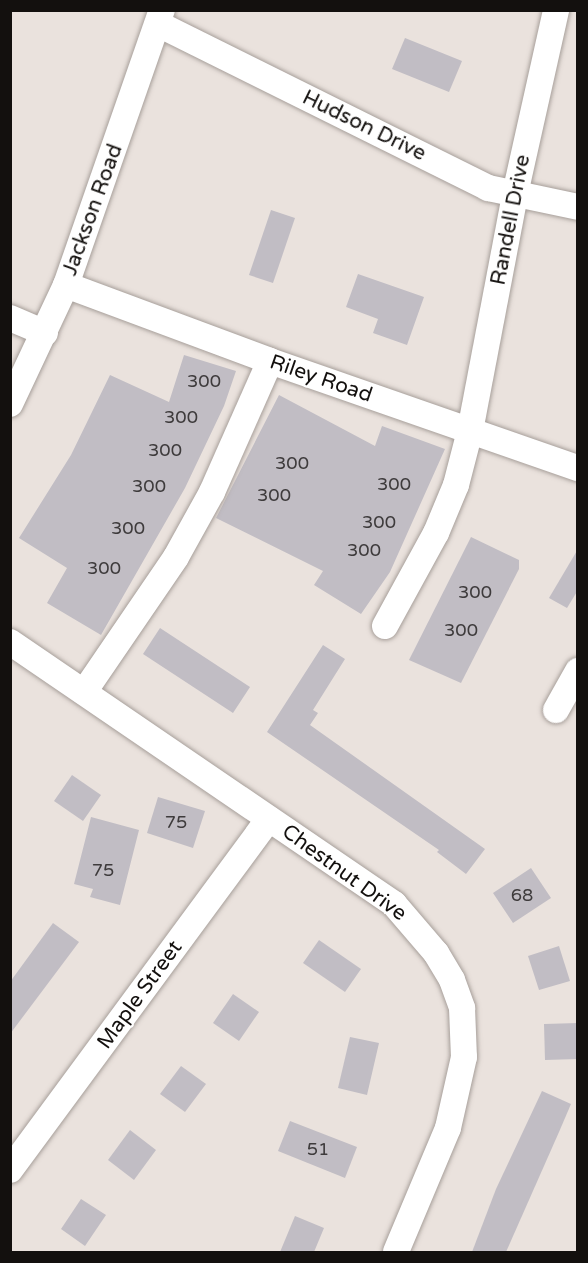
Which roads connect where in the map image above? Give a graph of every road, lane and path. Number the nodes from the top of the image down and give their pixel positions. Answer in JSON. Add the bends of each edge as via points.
{"nodes":[{"id":1,"x":556,"y":10,"type":"edge"},
{"id":2,"x":160,"y":17,"type":"edge"},
{"id":3,"x":515,"y":194,"type":"junction"},
{"id":4,"x":578,"y":207,"type":"edge"},
{"id":5,"x":66,"y":285,"type":"junction"},
{"id":6,"x":10,"y":318,"type":"edge"},
{"id":7,"x":45,"y":333,"type":"junction"},
{"id":8,"x":270,"y":362,"type":"junction"},
{"id":9,"x":10,"y":404,"type":"edge"},
{"id":10,"x":470,"y":431,"type":"junction"},
{"id":11,"x":578,"y":468,"type":"edge"},
{"id":12,"x":385,"y":626,"type":"dead end"},
{"id":13,"x":10,"y":642,"type":"edge"},
{"id":14,"x":578,"y":671,"type":"edge"},
{"id":15,"x":84,"y":692,"type":"junction"},
{"id":16,"x":556,"y":711,"type":"dead end"},
{"id":17,"x":269,"y":819,"type":"junction"},
{"id":18,"x":10,"y":1170,"type":"edge"},
{"id":19,"x":396,"y":1252,"type":"edge"}],
"edges":[{"from":1,"to":3,"type":"street","name":"Randell Drive"},
{"from":2,"to":3,"type":"street","name":"Hudson Drive","via":[[488,188]]},
{"from":2,"to":5,"type":"street","name":"Jackson Road"},
{"from":3,"to":4,"type":"street","name":"Hudson Drive"},
{"from":3,"to":10,"type":"street","name":"Randell Drive"},
{"from":5,"to":7,"type":"street","name":"Jackson Road"},
{"from":5,"to":8,"type":"street","name":"Riley Road"},
{"from":6,"to":7,"type":"street"},
{"from":7,"to":9,"type":"street","name":"Jackson Road"},
{"from":8,"to":10,"type":"street","name":"Riley Road"},
{"from":8,"to":15,"type":"street","via":[[212,492],[181,547]]},
{"from":10,"to":11,"type":"street","name":"Riley Road"},
{"from":10,"to":12,"type":"street","name":"Randell Drive","via":[[456,485],[436,533]]},
{"from":13,"to":15,"type":"street","name":"Chestnut Drive"},
{"from":14,"to":16,"type":"street"},
{"from":15,"to":17,"type":"street","name":"Chestnut Drive"},
{"from":17,"to":18,"type":"street","name":"Maple Street"},
{"from":17,"to":19,"type":"street","name":"Chestnut Drive","via":[[394,904],[436,953],[462,1008],[465,1057],[448,1128]]}]}
